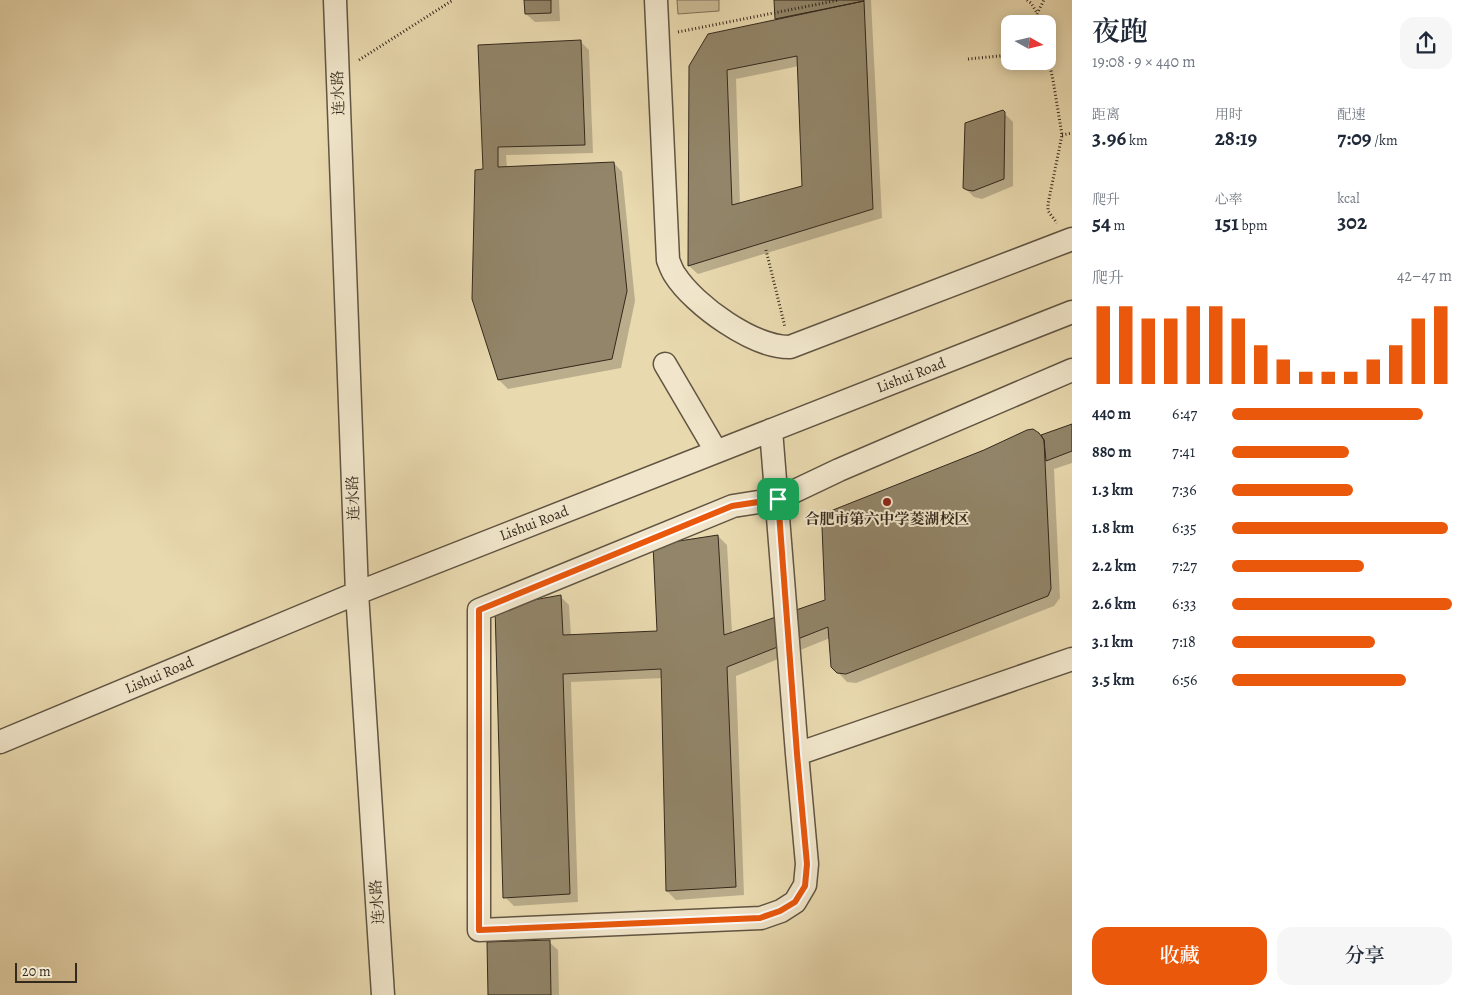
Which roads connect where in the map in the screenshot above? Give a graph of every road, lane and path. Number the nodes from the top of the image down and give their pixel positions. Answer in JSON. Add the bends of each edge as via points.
{"nodes":[{"id":1,"x":335,"y":0,"type":"edge"},
{"id":2,"x":453,"y":0,"type":"edge"},
{"id":3,"x":656,"y":0,"type":"edge"},
{"id":4,"x":839,"y":0,"type":"edge"},
{"id":5,"x":1027,"y":0,"type":"edge"},
{"id":6,"x":1044,"y":0,"type":"edge"},
{"id":7,"x":1037,"y":14,"type":"joint"},
{"id":8,"x":658,"y":36,"type":"junction"},
{"id":9,"x":1001,"y":56,"type":"edge"},
{"id":10,"x":968,"y":59,"type":"dead end"},
{"id":11,"x":1051,"y":70,"type":"edge"},
{"id":12,"x":338,"y":73,"type":"junction"},
{"id":13,"x":1072,"y":133,"type":"edge"},
{"id":14,"x":1062,"y":135,"type":"junction"},
{"id":15,"x":1071,"y":239,"type":"edge"},
{"id":16,"x":766,"y":250,"type":"dead end"},
{"id":17,"x":1072,"y":312,"type":"edge"},
{"id":18,"x":790,"y":346,"type":"junction"},
{"id":19,"x":665,"y":364,"type":"dead end"},
{"id":20,"x":1072,"y":370,"type":"edge"},
{"id":21,"x":771,"y":430,"type":"junction"},
{"id":22,"x":716,"y":451,"type":"junction"},
{"id":23,"x":778,"y":499,"type":"junction"},
{"id":24,"x":357,"y":592,"type":"junction"},
{"id":25,"x":1072,"y":659,"type":"edge"},
{"id":26,"x":0,"y":742,"type":"edge"},
{"id":27,"x":797,"y":754,"type":"junction"},
{"id":28,"x":383,"y":995,"type":"edge"}],
"edges":[{"from":1,"to":12,"type":"street","name":"连水路"},
{"from":2,"to":12,"type":"path"},
{"from":3,"to":8,"type":"street"},
{"from":4,"to":8,"type":"path"},
{"from":5,"to":7,"type":"path"},
{"from":6,"to":7,"type":"path"},
{"from":8,"to":18,"type":"street","via":[[668,260],[674,274],[708,309],[749,336],[772,345]]},
{"from":9,"to":10,"type":"path"},
{"from":11,"to":14,"type":"path"},
{"from":12,"to":24,"type":"street","name":"连水路"},
{"from":13,"to":14,"type":"path"},
{"from":14,"to":15,"type":"path","via":[[1048,211]]},
{"from":15,"to":18,"type":"street"},
{"from":16,"to":18,"type":"path"},
{"from":17,"to":21,"type":"street","name":"Lishui Road"},
{"from":19,"to":22,"type":"street"},
{"from":20,"to":23,"type":"street"},
{"from":21,"to":22,"type":"street","name":"Lishui Road"},
{"from":21,"to":23,"type":"street"},
{"from":22,"to":24,"type":"street","name":"Lishui Road"},
{"from":23,"to":27,"type":"street"},
{"from":23,"to":27,"type":"street","via":[[732,506],[479,610],[479,930],[760,918],[789,907],[803,891],[807,872]]},
{"from":24,"to":26,"type":"street","name":"Lishui Road"},
{"from":24,"to":28,"type":"street","name":"连水路"},
{"from":25,"to":27,"type":"street"}]}
